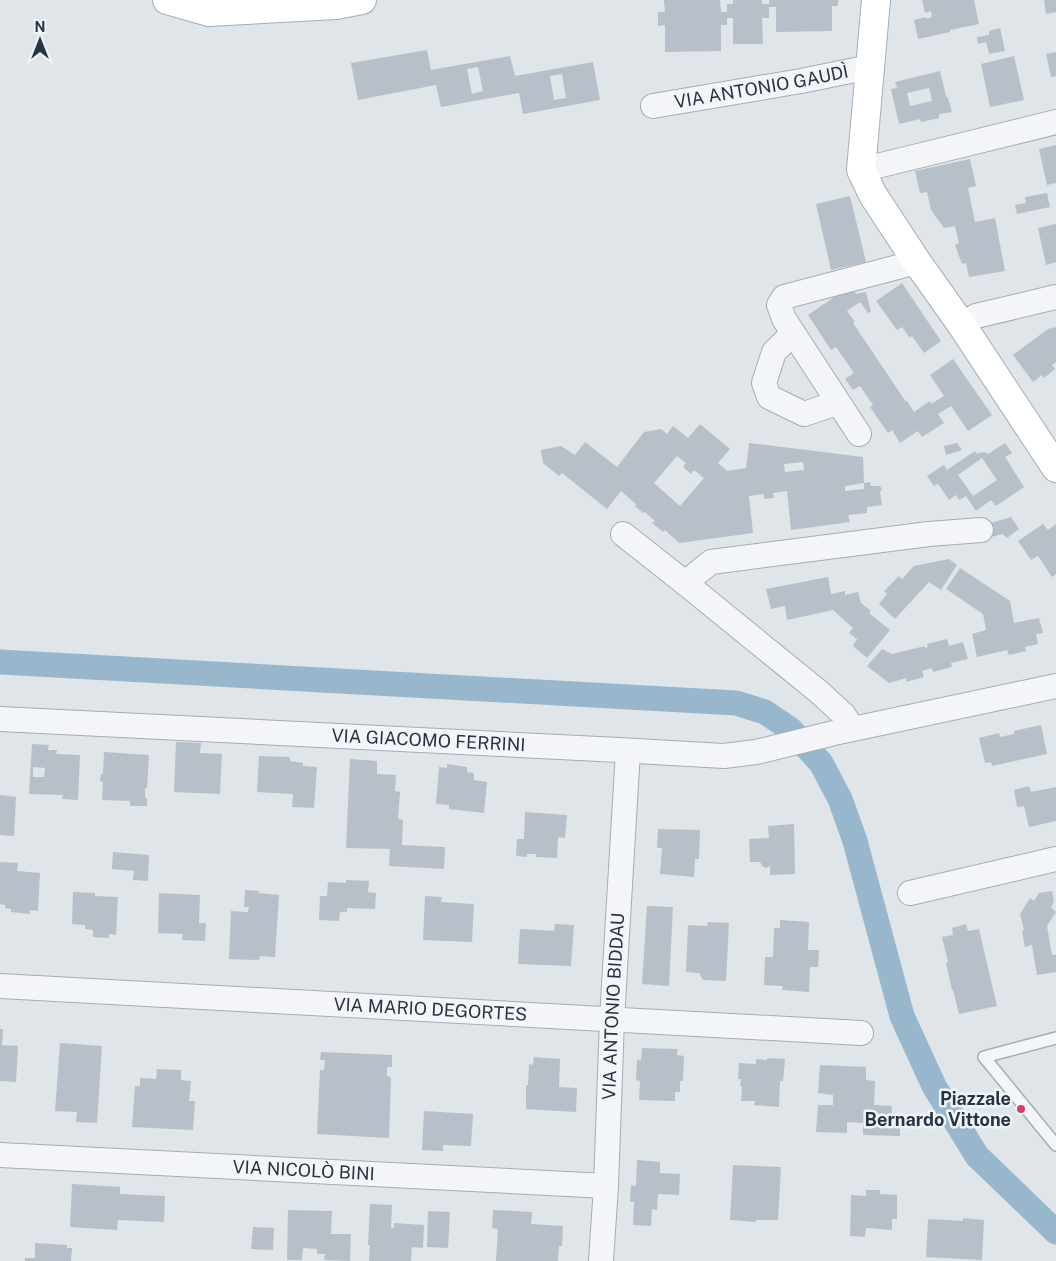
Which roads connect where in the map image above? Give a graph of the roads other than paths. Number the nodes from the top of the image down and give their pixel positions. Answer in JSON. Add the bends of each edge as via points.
{"nodes":[{"id":1,"x":167,"y":0,"type":"edge"},
{"id":2,"x":362,"y":0,"type":"edge"},
{"id":3,"x":876,"y":0,"type":"edge"},
{"id":4,"x":870,"y":67,"type":"junction"},
{"id":5,"x":653,"y":106,"type":"dead end"},
{"id":6,"x":1056,"y":122,"type":"edge"},
{"id":7,"x":861,"y":170,"type":"junction"},
{"id":8,"x":917,"y":262,"type":"junction"},
{"id":9,"x":1056,"y":297,"type":"edge"},
{"id":10,"x":961,"y":324,"type":"junction"},
{"id":11,"x":793,"y":333,"type":"junction"},
{"id":12,"x":837,"y":403,"type":"junction"},
{"id":13,"x":859,"y":434,"type":"dead end"},
{"id":14,"x":1056,"y":468,"type":"edge"},
{"id":15,"x":981,"y":530,"type":"dead end"},
{"id":16,"x":623,"y":534,"type":"dead end"},
{"id":17,"x":685,"y":583,"type":"junction"},
{"id":18,"x":1056,"y":686,"type":"edge"},
{"id":19,"x":0,"y":719,"type":"edge"},
{"id":20,"x":844,"y":731,"type":"junction"},
{"id":21,"x":628,"y":751,"type":"junction"},
{"id":22,"x":1056,"y":859,"type":"edge"},
{"id":23,"x":910,"y":893,"type":"dead end"},
{"id":24,"x":0,"y":986,"type":"edge"},
{"id":25,"x":612,"y":1019,"type":"junction"},
{"id":26,"x":861,"y":1032,"type":"dead end"},
{"id":27,"x":1056,"y":1038,"type":"edge"},
{"id":28,"x":1056,"y":1145,"type":"edge"},
{"id":29,"x":0,"y":1155,"type":"edge"},
{"id":30,"x":606,"y":1186,"type":"junction"},
{"id":31,"x":601,"y":1261,"type":"edge"}],
"edges":[{"from":1,"to":2,"type":"street","via":[[209,12],[336,5]]},
{"from":3,"to":4,"type":"street"},
{"from":4,"to":5,"type":"street","name":"VIA ANTONIO GAUDÌ"},
{"from":4,"to":7,"type":"street"},
{"from":6,"to":7,"type":"street"},
{"from":7,"to":8,"type":"street","via":[[872,195]]},
{"from":8,"to":10,"type":"street"},
{"from":8,"to":11,"type":"street","via":[[784,297],[779,305]]},
{"from":9,"to":10,"type":"street","via":[[976,316]]},
{"from":10,"to":14,"type":"street"},
{"from":11,"to":12,"type":"street"},
{"from":11,"to":12,"type":"street","via":[[774,352],[764,383],[768,397],[804,414]]},
{"from":12,"to":13,"type":"street"},
{"from":15,"to":17,"type":"street","via":[[711,562]]},
{"from":16,"to":17,"type":"street"},
{"from":17,"to":20,"type":"street","via":[[843,714]]},
{"from":18,"to":20,"type":"street","name":"VIA GIACOMO FERRINI"},
{"from":19,"to":21,"type":"street","name":"VIA GIACOMO FERRINI"},
{"from":20,"to":21,"type":"street","name":"VIA GIACOMO FERRINI","via":[[756,752],[724,756]]},
{"from":21,"to":25,"type":"street","name":"VIA ANTONIO BIDDAU"},
{"from":22,"to":23,"type":"street"},
{"from":24,"to":25,"type":"street","name":"VIA MARIO DEGORTES"},
{"from":25,"to":26,"type":"street","name":"VIA MARIO DEGORTES"},
{"from":25,"to":30,"type":"street","name":"VIA ANTONIO BIDDAU"},
{"from":27,"to":28,"type":"lane","via":[[984,1057]]},
{"from":29,"to":30,"type":"street","name":"VIA NICOLÒ BINI"},
{"from":30,"to":31,"type":"street","name":"VIA ANTONIO BIDDAU"}]}
